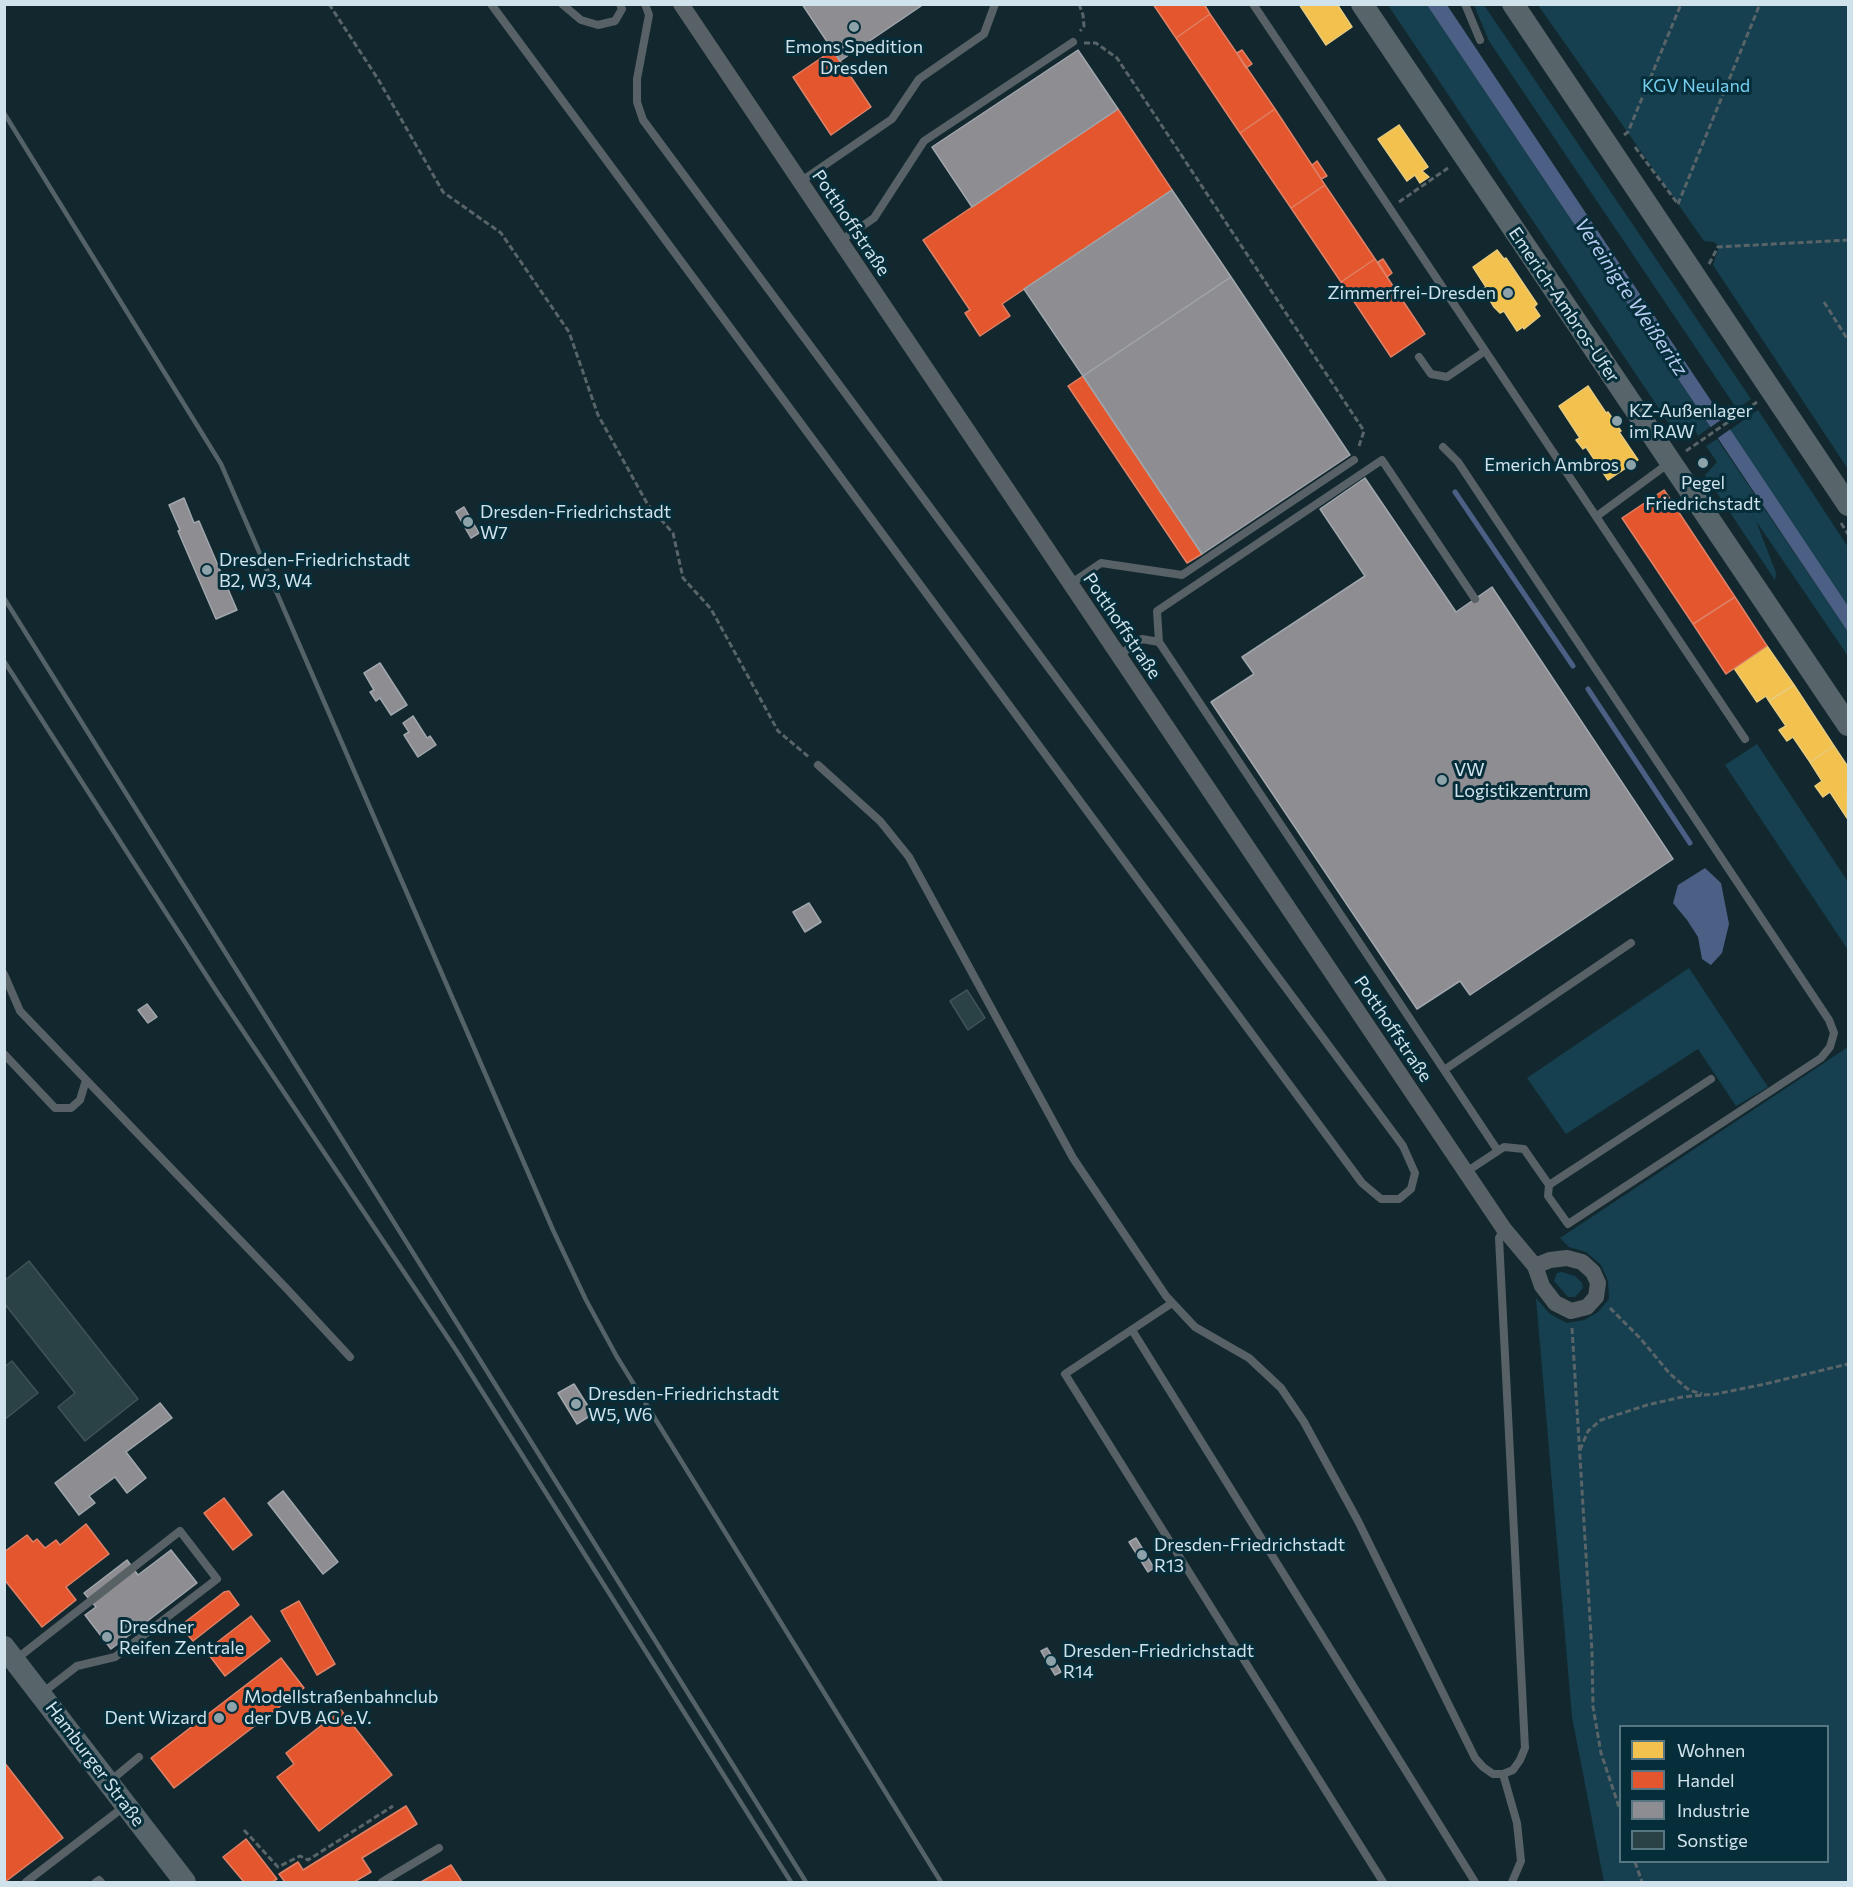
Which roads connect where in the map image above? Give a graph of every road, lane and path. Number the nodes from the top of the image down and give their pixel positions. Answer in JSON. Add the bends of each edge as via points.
{"nodes":[{"id":1,"x":329,"y":4,"type":"edge"},
{"id":2,"x":491,"y":4,"type":"edge"},
{"id":3,"x":561,"y":4,"type":"edge"},
{"id":4,"x":620,"y":4,"type":"edge"},
{"id":5,"x":645,"y":4,"type":"edge"},
{"id":6,"x":681,"y":4,"type":"edge"},
{"id":7,"x":995,"y":4,"type":"edge"},
{"id":8,"x":1079,"y":4,"type":"edge"},
{"id":9,"x":1253,"y":4,"type":"edge"},
{"id":10,"x":1362,"y":4,"type":"edge"},
{"id":11,"x":1465,"y":4,"type":"edge"},
{"id":12,"x":1513,"y":4,"type":"edge"},
{"id":13,"x":1681,"y":4,"type":"edge"},
{"id":14,"x":1760,"y":4,"type":"edge"},
{"id":15,"x":1480,"y":40,"type":"dead end"},
{"id":16,"x":1073,"y":42,"type":"junction"},
{"id":17,"x":1465,"y":157,"type":"junction"},
{"id":18,"x":800,"y":182,"type":"junction"},
{"id":19,"x":1389,"y":209,"type":"junction"},
{"id":20,"x":1848,"y":240,"type":"edge"},
{"id":21,"x":840,"y":241,"type":"junction"},
{"id":22,"x":1713,"y":260,"type":"dead end"},
{"id":23,"x":1824,"y":302,"type":"dead end"},
{"id":24,"x":1848,"y":340,"type":"edge"},
{"id":25,"x":1485,"y":351,"type":"junction"},
{"id":26,"x":1419,"y":357,"type":"dead end"},
{"id":27,"x":1756,"y":403,"type":"dead end"},
{"id":28,"x":1443,"y":447,"type":"dead end"},
{"id":29,"x":1678,"y":457,"type":"junction"},
{"id":30,"x":1354,"y":460,"type":"joint"},
{"id":31,"x":1848,"y":505,"type":"edge"},
{"id":32,"x":1597,"y":516,"type":"junction"},
{"id":33,"x":1070,"y":584,"type":"junction"},
{"id":34,"x":1475,"y":599,"type":"dead end"},
{"id":35,"x":1159,"y":642,"type":"junction"},
{"id":36,"x":1118,"y":656,"type":"junction"},
{"id":37,"x":1848,"y":725,"type":"edge"},
{"id":38,"x":1745,"y":739,"type":"dead end"},
{"id":39,"x":819,"y":765,"type":"joint"},
{"id":40,"x":1631,"y":943,"type":"dead end"},
{"id":41,"x":4,"y":974,"type":"edge"},
{"id":42,"x":4,"y":1054,"type":"edge"},
{"id":43,"x":1444,"y":1070,"type":"junction"},
{"id":44,"x":1711,"y":1079,"type":"dead end"},
{"id":45,"x":86,"y":1080,"type":"junction"},
{"id":46,"x":1498,"y":1151,"type":"junction"},
{"id":47,"x":1466,"y":1172,"type":"junction"},
{"id":48,"x":1549,"y":1185,"type":"junction"},
{"id":49,"x":1504,"y":1229,"type":"junction"},
{"id":50,"x":1535,"y":1266,"type":"junction"},
{"id":51,"x":1596,"y":1297,"type":"junction"},
{"id":52,"x":1172,"y":1303,"type":"junction"},
{"id":53,"x":1571,"y":1311,"type":"junction"},
{"id":54,"x":1132,"y":1330,"type":"junction"},
{"id":55,"x":350,"y":1357,"type":"dead end"},
{"id":56,"x":1848,"y":1364,"type":"edge"},
{"id":57,"x":1716,"y":1394,"type":"junction"},
{"id":58,"x":1579,"y":1453,"type":"junction"},
{"id":59,"x":10,"y":1653,"type":"edge"},
{"id":60,"x":41,"y":1694,"type":"junction"},
{"id":61,"x":139,"y":1757,"type":"dead end"},
{"id":62,"x":1503,"y":1774,"type":"junction"},
{"id":63,"x":108,"y":1782,"type":"junction"},
{"id":64,"x":126,"y":1805,"type":"junction"},
{"id":65,"x":393,"y":1806,"type":"dead end"},
{"id":66,"x":1619,"y":1807,"type":"edge"},
{"id":67,"x":244,"y":1830,"type":"dead end"},
{"id":68,"x":439,"y":1848,"type":"dead end"},
{"id":69,"x":1635,"y":1863,"type":"edge"},
{"id":70,"x":26,"y":1882,"type":"edge"},
{"id":71,"x":96,"y":1882,"type":"edge"},
{"id":72,"x":101,"y":1882,"type":"edge"},
{"id":73,"x":185,"y":1882,"type":"edge"},
{"id":74,"x":382,"y":1882,"type":"edge"},
{"id":75,"x":1383,"y":1882,"type":"edge"},
{"id":76,"x":1475,"y":1882,"type":"edge"},
{"id":77,"x":1512,"y":1882,"type":"edge"},
{"id":78,"x":1641,"y":1882,"type":"edge"}],
"edges":[{"from":1,"to":39,"type":"path","via":[[378,79],[443,192],[501,232],[569,332],[598,415],[648,505],[674,533],[683,578],[711,609],[778,731]]},
{"from":2,"to":5,"type":"lane","via":[[1362,1183],[1382,1199],[1399,1199],[1411,1190],[1415,1173],[1403,1146],[643,120],[637,102],[637,79],[649,15]]},
{"from":3,"to":4,"type":"lane","via":[[581,20],[598,25],[615,21],[622,9]]},
{"from":6,"to":18,"type":"street","name":"Potthoffstraße"},
{"from":7,"to":18,"type":"lane","via":[[984,34],[919,79],[892,119]]},
{"from":8,"to":16,"type":"path","via":[[1084,26]]},
{"from":9,"to":19,"type":"lane"},
{"from":10,"to":17,"type":"main road","name":"Emerich-Ambros-Ufer"},
{"from":11,"to":15,"type":"lane"},
{"from":12,"to":31,"type":"main road"},
{"from":13,"to":14,"type":"path","via":[[1626,133],[1678,204]]},
{"from":16,"to":21,"type":"lane","via":[[924,141],[874,218]]},
{"from":16,"to":30,"type":"path","via":[[1096,44],[1117,58],[1364,431]]},
{"from":17,"to":19,"type":"path"},
{"from":17,"to":29,"type":"main road","name":"Emerich-Ambros-Ufer"},
{"from":18,"to":21,"type":"street","name":"Potthoffstraße"},
{"from":19,"to":25,"type":"lane"},
{"from":20,"to":22,"type":"path","via":[[1718,247]]},
{"from":21,"to":33,"type":"street","name":"Potthoffstraße"},
{"from":23,"to":24,"type":"path"},
{"from":25,"to":26,"type":"lane","via":[[1447,377],[1431,374]]},
{"from":25,"to":32,"type":"lane"},
{"from":27,"to":29,"type":"path"},
{"from":28,"to":48,"type":"lane","via":[[1458,462],[1830,1020],[1834,1033],[1821,1058],[1568,1224],[1548,1196]]},
{"from":29,"to":32,"type":"lane"},
{"from":29,"to":37,"type":"main road","name":"Emerich-Ambros-Ufer"},
{"from":30,"to":33,"type":"lane","via":[[1182,575],[1101,563]]},
{"from":32,"to":38,"type":"lane"},
{"from":33,"to":36,"type":"street","name":"Potthoffstraße"},
{"from":34,"to":35,"type":"lane","via":[[1382,460],[1157,611]]},
{"from":35,"to":36,"type":"lane","via":[[1142,639]]},
{"from":35,"to":43,"type":"lane"},
{"from":36,"to":47,"type":"street","name":"Potthoffstraße"},
{"from":39,"to":52,"type":"lane","via":[[880,821],[909,857],[1073,1158]]},
{"from":40,"to":43,"type":"lane"},
{"from":41,"to":45,"type":"lane","via":[[20,1011]]},
{"from":42,"to":45,"type":"lane","via":[[55,1108],[71,1108],[80,1100]]},
{"from":43,"to":46,"type":"lane"},
{"from":44,"to":48,"type":"lane"},
{"from":45,"to":55,"type":"lane"},
{"from":46,"to":47,"type":"lane"},
{"from":46,"to":48,"type":"lane","via":[[1504,1147],[1524,1149]]},
{"from":47,"to":49,"type":"street","name":"Potthoffstraße"},
{"from":49,"to":50,"type":"street","name":"Potthoffstraße"},
{"from":49,"to":62,"type":"lane","via":[[1499,1238],[1525,1748],[1513,1770]]},
{"from":50,"to":51,"type":"street","via":[[1567,1258],[1582,1262],[1598,1283]]},
{"from":50,"to":53,"type":"street","name":"Potthoffstraße","via":[[1542,1287],[1555,1304]]},
{"from":51,"to":53,"type":"street","via":[[1587,1307]]},
{"from":51,"to":57,"type":"path","via":[[1689,1390]]},
{"from":52,"to":54,"type":"lane"},
{"from":52,"to":62,"type":"lane","via":[[1195,1327],[1249,1358],[1281,1388],[1358,1521],[1475,1758],[1493,1773]]},
{"from":53,"to":58,"type":"path"},
{"from":54,"to":75,"type":"lane","via":[[1065,1374]]},
{"from":54,"to":76,"type":"lane"},
{"from":56,"to":57,"type":"path"},
{"from":57,"to":58,"type":"path","via":[[1665,1401],[1601,1420],[1588,1431]]},
{"from":58,"to":66,"type":"path","via":[[1593,1707],[1601,1753]]},
{"from":59,"to":60,"type":"main road","name":"Hamburger Straße"},
{"from":59,"to":60,"type":"lane","via":[[180,1531],[217,1579],[115,1657],[77,1666]]},
{"from":60,"to":63,"type":"main road","name":"Hamburger Straße"},
{"from":61,"to":63,"type":"lane"},
{"from":62,"to":77,"type":"lane","via":[[1517,1822],[1521,1861]]},
{"from":63,"to":64,"type":"main road","name":"Hamburger Straße"},
{"from":64,"to":70,"type":"lane"},
{"from":64,"to":73,"type":"main road","name":"Hamburger Straße"},
{"from":65,"to":67,"type":"path","via":[[308,1860],[300,1856],[278,1867]]},
{"from":68,"to":74,"type":"lane"},
{"from":69,"to":78,"type":"path"},
{"from":71,"to":72,"type":"lane"}]}
